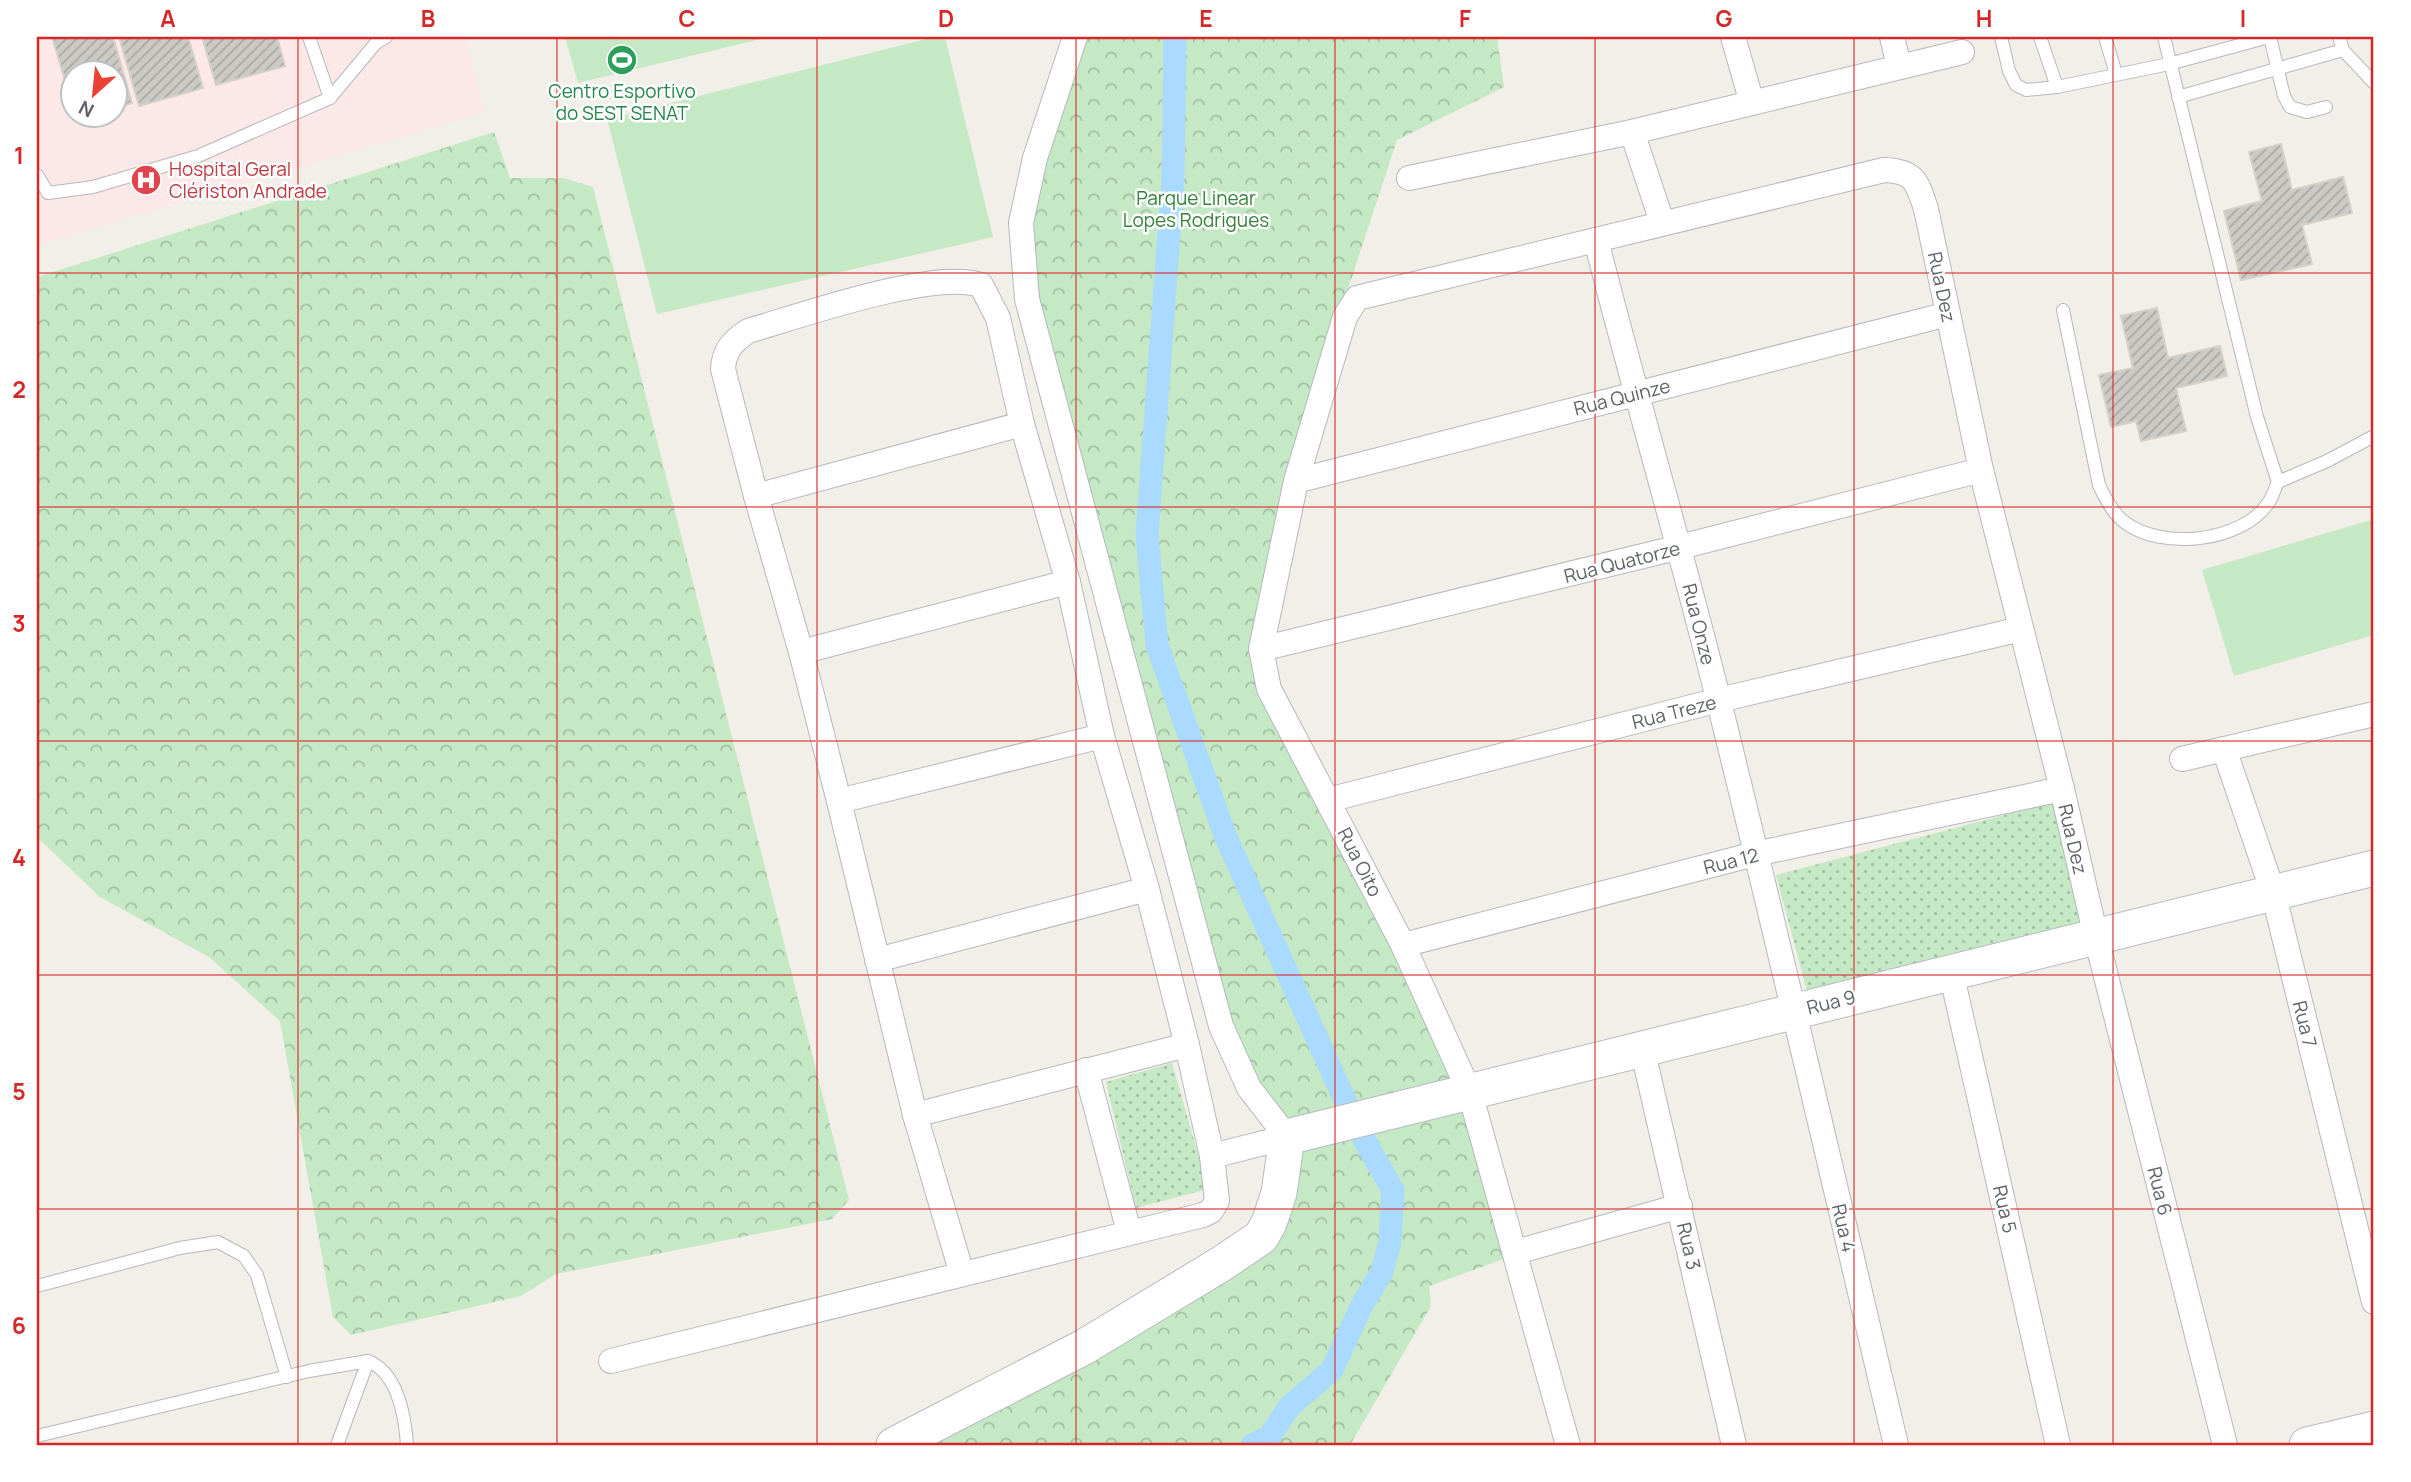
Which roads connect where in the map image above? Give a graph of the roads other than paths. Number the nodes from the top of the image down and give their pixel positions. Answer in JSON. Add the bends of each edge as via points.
{"nodes":[{"id":1,"x":309,"y":37,"type":"edge"},
{"id":2,"x":1075,"y":37,"type":"edge"},
{"id":3,"x":1733,"y":37,"type":"edge"},
{"id":4,"x":1892,"y":37,"type":"edge"},
{"id":5,"x":2001,"y":37,"type":"edge"},
{"id":6,"x":2040,"y":37,"type":"edge"},
{"id":7,"x":2105,"y":37,"type":"edge"},
{"id":8,"x":2164,"y":37,"type":"edge"},
{"id":9,"x":2269,"y":37,"type":"edge"},
{"id":10,"x":2339,"y":37,"type":"edge"},
{"id":11,"x":379,"y":39,"type":"edge"},
{"id":12,"x":2343,"y":50,"type":"junction"},
{"id":13,"x":1962,"y":52,"type":"dead end"},
{"id":14,"x":2169,"y":64,"type":"junction"},
{"id":15,"x":1899,"y":66,"type":"junction"},
{"id":16,"x":2276,"y":69,"type":"junction"},
{"id":17,"x":2116,"y":74,"type":"junction"},
{"id":18,"x":2374,"y":83,"type":"edge"},
{"id":19,"x":2057,"y":87,"type":"junction"},
{"id":20,"x":2178,"y":97,"type":"junction"},
{"id":21,"x":330,"y":98,"type":"junction"},
{"id":22,"x":1752,"y":103,"type":"junction"},
{"id":23,"x":2326,"y":107,"type":"dead end"},
{"id":24,"x":1632,"y":132,"type":"junction"},
{"id":25,"x":37,"y":175,"type":"edge"},
{"id":26,"x":1409,"y":178,"type":"dead end"},
{"id":27,"x":43,"y":195,"type":"edge"},
{"id":28,"x":1662,"y":222,"type":"junction"},
{"id":29,"x":1596,"y":240,"type":"junction"},
{"id":30,"x":1376,"y":292,"type":"joint"},
{"id":31,"x":2063,"y":310,"type":"dead end"},
{"id":32,"x":1948,"y":314,"type":"junction"},
{"id":33,"x":1635,"y":394,"type":"junction"},
{"id":34,"x":1022,"y":424,"type":"junction"},
{"id":35,"x":2374,"y":436,"type":"edge"},
{"id":36,"x":1981,"y":470,"type":"junction"},
{"id":37,"x":1296,"y":481,"type":"junction"},
{"id":38,"x":2278,"y":482,"type":"junction"},
{"id":39,"x":756,"y":496,"type":"junction"},
{"id":40,"x":1680,"y":547,"type":"junction"},
{"id":41,"x":1068,"y":582,"type":"junction"},
{"id":42,"x":2021,"y":629,"type":"junction"},
{"id":43,"x":1261,"y":649,"type":"junction"},
{"id":44,"x":801,"y":652,"type":"junction"},
{"id":45,"x":1719,"y":700,"type":"junction"},
{"id":46,"x":2374,"y":714,"type":"edge"},
{"id":47,"x":1102,"y":736,"type":"junction"},
{"id":48,"x":2224,"y":749,"type":"junction"},
{"id":49,"x":2182,"y":759,"type":"dead end"},
{"id":50,"x":2062,"y":789,"type":"junction"},
{"id":51,"x":1328,"y":800,"type":"junction"},
{"id":52,"x":839,"y":801,"type":"junction"},
{"id":53,"x":1755,"y":854,"type":"junction"},
{"id":54,"x":2374,"y":868,"type":"edge"},
{"id":55,"x":1147,"y":889,"type":"junction"},
{"id":56,"x":2273,"y":892,"type":"junction"},
{"id":57,"x":2096,"y":937,"type":"junction"},
{"id":58,"x":1402,"y":945,"type":"junction"},
{"id":59,"x":877,"y":960,"type":"junction"},
{"id":60,"x":1951,"y":972,"type":"junction"},
{"id":61,"x":1793,"y":1011,"type":"junction"},
{"id":62,"x":1187,"y":1045,"type":"junction"},
{"id":63,"x":1643,"y":1048,"type":"junction"},
{"id":64,"x":1086,"y":1070,"type":"junction"},
{"id":65,"x":1471,"y":1093,"type":"junction"},
{"id":66,"x":915,"y":1115,"type":"junction"},
{"id":67,"x":1287,"y":1137,"type":"junction"},
{"id":68,"x":1212,"y":1156,"type":"junction"},
{"id":69,"x":1680,"y":1206,"type":"junction"},
{"id":70,"x":1129,"y":1232,"type":"junction"},
{"id":71,"x":1516,"y":1252,"type":"junction"},
{"id":72,"x":962,"y":1274,"type":"junction"},
{"id":73,"x":37,"y":1286,"type":"edge"},
{"id":74,"x":2374,"y":1302,"type":"edge"},
{"id":75,"x":611,"y":1361,"type":"dead end"},
{"id":76,"x":368,"y":1362,"type":"junction"},
{"id":77,"x":287,"y":1377,"type":"junction"},
{"id":78,"x":2374,"y":1429,"type":"edge"},
{"id":79,"x":37,"y":1436,"type":"edge"},
{"id":80,"x":337,"y":1445,"type":"edge"},
{"id":81,"x":407,"y":1445,"type":"edge"},
{"id":82,"x":894,"y":1445,"type":"edge"},
{"id":83,"x":1568,"y":1445,"type":"edge"},
{"id":84,"x":1734,"y":1445,"type":"edge"},
{"id":85,"x":1895,"y":1445,"type":"edge"},
{"id":86,"x":2058,"y":1445,"type":"edge"},
{"id":87,"x":2225,"y":1445,"type":"edge"},
{"id":88,"x":2307,"y":1445,"type":"edge"}],
"edges":[{"from":1,"to":21,"type":"lane"},
{"from":2,"to":67,"type":"street","via":[[1035,158],[1021,223],[1027,299],[1221,1026],[1249,1088]]},
{"from":3,"to":22,"type":"street"},
{"from":4,"to":15,"type":"street"},
{"from":5,"to":19,"type":"lane","via":[[2008,71],[2017,85],[2026,90]]},
{"from":6,"to":19,"type":"lane"},
{"from":7,"to":17,"type":"lane"},
{"from":8,"to":14,"type":"lane"},
{"from":9,"to":14,"type":"lane"},
{"from":9,"to":16,"type":"lane"},
{"from":10,"to":12,"type":"lane"},
{"from":11,"to":21,"type":"lane"},
{"from":12,"to":16,"type":"lane"},
{"from":12,"to":18,"type":"lane"},
{"from":13,"to":15,"type":"street"},
{"from":14,"to":17,"type":"lane"},
{"from":14,"to":20,"type":"lane"},
{"from":15,"to":22,"type":"street"},
{"from":16,"to":20,"type":"lane"},
{"from":16,"to":23,"type":"lane","via":[[2290,107],[2306,112]]},
{"from":17,"to":19,"type":"lane"},
{"from":20,"to":38,"type":"lane","via":[[2257,417]]},
{"from":21,"to":27,"type":"lane","via":[[198,156],[93,187]]},
{"from":22,"to":24,"type":"street"},
{"from":24,"to":26,"type":"street"},
{"from":24,"to":28,"type":"street"},
{"from":25,"to":27,"type":"lane"},
{"from":28,"to":29,"type":"street","name":"Rua Dez"},
{"from":28,"to":32,"type":"street","name":"Rua Dez","via":[[1884,170],[1908,174],[1926,209]]},
{"from":29,"to":30,"type":"street","name":"Rua Dez"},
{"from":29,"to":33,"type":"street","name":"Rua Onze"},
{"from":30,"to":37,"type":"street","name":"Rua Oito","via":[[1357,298],[1345,317]]},
{"from":31,"to":38,"type":"lane","via":[[2099,485],[2122,520],[2164,539],[2224,533],[2250,521],[2269,502]]},
{"from":32,"to":33,"type":"street","name":"Rua Quinze"},
{"from":32,"to":36,"type":"street","name":"Rua Dez"},
{"from":33,"to":37,"type":"street","name":"Rua Quinze"},
{"from":33,"to":40,"type":"street","name":"Rua Onze"},
{"from":34,"to":39,"type":"street"},
{"from":34,"to":39,"type":"street","via":[[998,318],[981,285],[968,280],[894,290],[748,331],[729,346],[724,358],[726,382]]},
{"from":34,"to":41,"type":"street"},
{"from":35,"to":38,"type":"lane"},
{"from":36,"to":40,"type":"street","name":"Rua Quatorze"},
{"from":36,"to":42,"type":"street","name":"Rua Dez"},
{"from":37,"to":43,"type":"street","name":"Rua Oito"},
{"from":39,"to":44,"type":"street"},
{"from":40,"to":43,"type":"street","name":"Rua Quatorze"},
{"from":40,"to":45,"type":"street","name":"Rua Onze"},
{"from":41,"to":44,"type":"street"},
{"from":41,"to":47,"type":"street"},
{"from":42,"to":45,"type":"street","name":"Rua Treze"},
{"from":42,"to":50,"type":"street","name":"Rua Dez"},
{"from":43,"to":51,"type":"street","name":"Rua Oito","via":[[1269,689]]},
{"from":44,"to":52,"type":"street"},
{"from":45,"to":51,"type":"street","name":"Rua Treze"},
{"from":45,"to":53,"type":"street","name":"Rua Onze"},
{"from":46,"to":48,"type":"street"},
{"from":47,"to":52,"type":"street"},
{"from":47,"to":55,"type":"street"},
{"from":48,"to":49,"type":"street"},
{"from":48,"to":56,"type":"street","name":"Rua 7"},
{"from":50,"to":53,"type":"street","name":"Rua 12"},
{"from":50,"to":57,"type":"street","name":"Rua Dez"},
{"from":51,"to":58,"type":"street","name":"Rua Oito"},
{"from":52,"to":59,"type":"street"},
{"from":53,"to":58,"type":"street","name":"Rua 12"},
{"from":53,"to":61,"type":"street","name":"Rua Onze"},
{"from":54,"to":56,"type":"street","name":"Rua 9"},
{"from":55,"to":59,"type":"street"},
{"from":55,"to":62,"type":"street"},
{"from":56,"to":57,"type":"street","name":"Rua 9"},
{"from":56,"to":74,"type":"street","name":"Rua 7"},
{"from":57,"to":60,"type":"street","name":"Rua 9"},
{"from":57,"to":87,"type":"street","name":"Rua 6"},
{"from":58,"to":65,"type":"street","name":"Rua Oito"},
{"from":59,"to":66,"type":"street"},
{"from":60,"to":61,"type":"street","name":"Rua 9"},
{"from":60,"to":86,"type":"street","name":"Rua 5"},
{"from":61,"to":63,"type":"street","name":"Rua 9"},
{"from":61,"to":85,"type":"street","name":"Rua 4"},
{"from":62,"to":64,"type":"street"},
{"from":62,"to":68,"type":"street"},
{"from":63,"to":65,"type":"street","name":"Rua 9"},
{"from":63,"to":69,"type":"street","name":"Rua 3"},
{"from":64,"to":66,"type":"street"},
{"from":64,"to":70,"type":"street"},
{"from":65,"to":67,"type":"street","name":"Rua 9"},
{"from":65,"to":71,"type":"street","name":"Rua Oito"},
{"from":66,"to":72,"type":"street"},
{"from":67,"to":68,"type":"street"},
{"from":67,"to":82,"type":"street","via":[[1279,1193],[1261,1237],[1084,1347]]},
{"from":68,"to":70,"type":"street","via":[[1217,1201],[1211,1211]]},
{"from":69,"to":71,"type":"street"},
{"from":69,"to":84,"type":"street","name":"Rua 3"},
{"from":70,"to":72,"type":"street"},
{"from":71,"to":83,"type":"street","name":"Rua Oito"},
{"from":72,"to":75,"type":"street"},
{"from":73,"to":77,"type":"lane","via":[[218,1242],[244,1256],[257,1275]]},
{"from":76,"to":77,"type":"lane"},
{"from":76,"to":80,"type":"lane"},
{"from":76,"to":81,"type":"lane","via":[[393,1383]]},
{"from":77,"to":79,"type":"lane"},
{"from":78,"to":88,"type":"street"}]}
